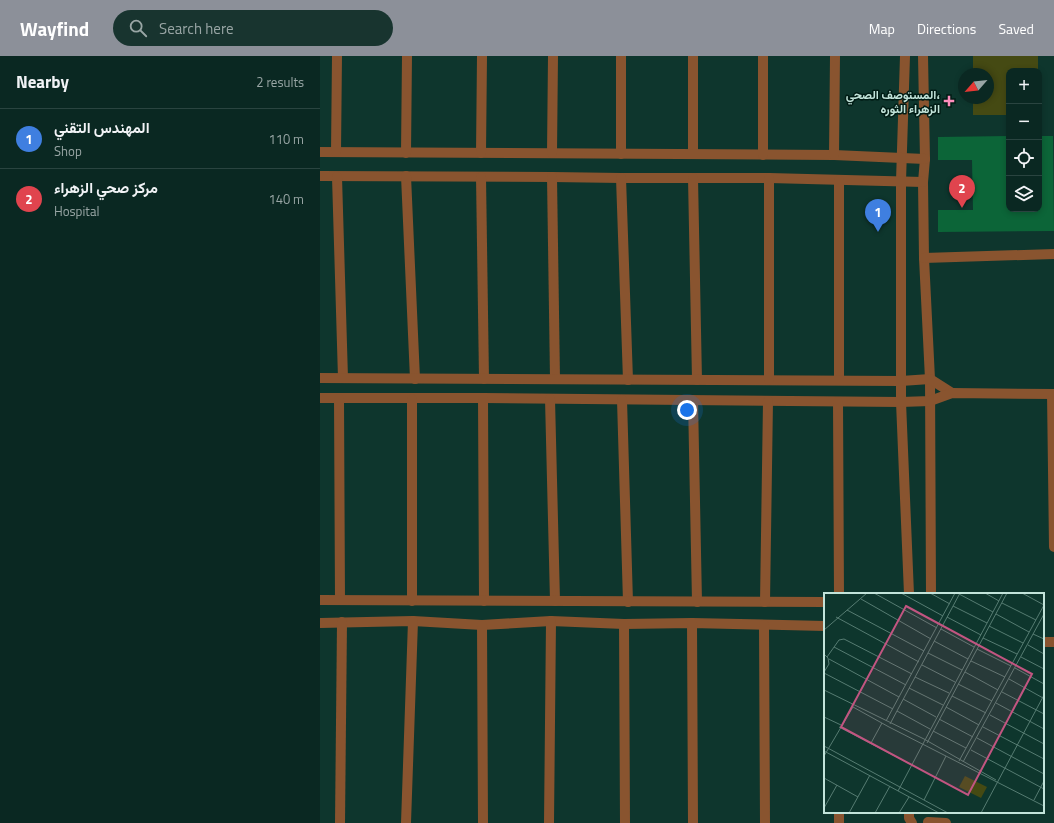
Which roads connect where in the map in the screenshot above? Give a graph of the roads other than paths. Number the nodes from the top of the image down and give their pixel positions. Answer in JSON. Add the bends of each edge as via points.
{"nodes":[{"id":1,"x":337,"y":56,"type":"edge"},
{"id":2,"x":407,"y":56,"type":"edge"},
{"id":3,"x":482,"y":56,"type":"edge"},
{"id":4,"x":553,"y":56,"type":"edge"},
{"id":5,"x":621,"y":56,"type":"edge"},
{"id":6,"x":693,"y":56,"type":"edge"},
{"id":7,"x":764,"y":56,"type":"edge"},
{"id":8,"x":834,"y":56,"type":"edge"},
{"id":9,"x":904,"y":56,"type":"edge"},
{"id":10,"x":923,"y":56,"type":"edge"},
{"id":11,"x":320,"y":152,"type":"edge"},
{"id":12,"x":336,"y":152,"type":"junction"},
{"id":13,"x":406,"y":153,"type":"junction"},
{"id":14,"x":481,"y":153,"type":"junction"},
{"id":15,"x":552,"y":154,"type":"junction"},
{"id":16,"x":621,"y":154,"type":"junction"},
{"id":17,"x":693,"y":154,"type":"junction"},
{"id":18,"x":763,"y":155,"type":"junction"},
{"id":19,"x":834,"y":155,"type":"junction"},
{"id":20,"x":903,"y":158,"type":"junction"},
{"id":21,"x":925,"y":159,"type":"junction"},
{"id":22,"x":320,"y":176,"type":"edge"},
{"id":23,"x":406,"y":176,"type":"junction"},
{"id":24,"x":336,"y":177,"type":"junction"},
{"id":25,"x":481,"y":177,"type":"junction"},
{"id":26,"x":552,"y":177,"type":"junction"},
{"id":27,"x":621,"y":178,"type":"junction"},
{"id":28,"x":693,"y":178,"type":"junction"},
{"id":29,"x":769,"y":178,"type":"junction"},
{"id":30,"x":839,"y":180,"type":"junction"},
{"id":31,"x":901,"y":182,"type":"junction"},
{"id":32,"x":923,"y":182,"type":"junction"},
{"id":33,"x":1054,"y":254,"type":"edge"},
{"id":34,"x":924,"y":258,"type":"junction"},
{"id":35,"x":320,"y":378,"type":"edge"},
{"id":36,"x":342,"y":378,"type":"junction"},
{"id":37,"x":415,"y":378,"type":"junction"},
{"id":38,"x":484,"y":379,"type":"junction"},
{"id":39,"x":555,"y":379,"type":"junction"},
{"id":40,"x":628,"y":380,"type":"junction"},
{"id":41,"x":697,"y":380,"type":"junction"},
{"id":42,"x":769,"y":380,"type":"junction"},
{"id":43,"x":839,"y":380,"type":"junction"},
{"id":44,"x":930,"y":380,"type":"junction"},
{"id":45,"x":901,"y":381,"type":"junction"},
{"id":46,"x":952,"y":393,"type":"junction"},
{"id":47,"x":1053,"y":394,"type":"edge"},
{"id":48,"x":320,"y":398,"type":"edge"},
{"id":49,"x":339,"y":398,"type":"junction"},
{"id":50,"x":483,"y":398,"type":"junction"},
{"id":51,"x":412,"y":399,"type":"junction"},
{"id":52,"x":550,"y":399,"type":"junction"},
{"id":53,"x":622,"y":400,"type":"junction"},
{"id":54,"x":693,"y":400,"type":"junction"},
{"id":55,"x":768,"y":401,"type":"junction"},
{"id":56,"x":930,"y":401,"type":"junction"},
{"id":57,"x":838,"y":402,"type":"junction"},
{"id":58,"x":901,"y":402,"type":"junction"},
{"id":59,"x":1054,"y":547,"type":"edge"},
{"id":60,"x":839,"y":593,"type":"edge"},
{"id":61,"x":909,"y":593,"type":"edge"},
{"id":62,"x":931,"y":593,"type":"edge"},
{"id":63,"x":320,"y":600,"type":"edge"},
{"id":64,"x":340,"y":600,"type":"junction"},
{"id":65,"x":412,"y":601,"type":"junction"},
{"id":66,"x":484,"y":601,"type":"junction"},
{"id":67,"x":555,"y":601,"type":"junction"},
{"id":68,"x":628,"y":602,"type":"junction"},
{"id":69,"x":696,"y":602,"type":"junction"},
{"id":70,"x":765,"y":602,"type":"junction"},
{"id":71,"x":824,"y":602,"type":"edge"},
{"id":72,"x":412,"y":621,"type":"junction"},
{"id":73,"x":551,"y":621,"type":"junction"},
{"id":74,"x":342,"y":622,"type":"junction"},
{"id":75,"x":320,"y":623,"type":"edge"},
{"id":76,"x":624,"y":624,"type":"junction"},
{"id":77,"x":692,"y":624,"type":"junction"},
{"id":78,"x":482,"y":625,"type":"junction"},
{"id":79,"x":764,"y":625,"type":"junction"},
{"id":80,"x":824,"y":626,"type":"edge"},
{"id":81,"x":909,"y":813,"type":"edge"},
{"id":82,"x":927,"y":819,"type":"edge"},
{"id":83,"x":340,"y":823,"type":"edge"},
{"id":84,"x":406,"y":823,"type":"edge"},
{"id":85,"x":483,"y":823,"type":"edge"},
{"id":86,"x":549,"y":823,"type":"edge"},
{"id":87,"x":625,"y":823,"type":"edge"},
{"id":88,"x":692,"y":823,"type":"edge"},
{"id":89,"x":765,"y":823,"type":"edge"},
{"id":90,"x":912,"y":823,"type":"edge"},
{"id":91,"x":946,"y":823,"type":"edge"}],
"edges":[{"from":1,"to":12,"type":"street"},
{"from":2,"to":13,"type":"street"},
{"from":3,"to":14,"type":"street"},
{"from":4,"to":15,"type":"street"},
{"from":5,"to":16,"type":"street"},
{"from":6,"to":17,"type":"street"},
{"from":7,"to":18,"type":"street"},
{"from":8,"to":19,"type":"street"},
{"from":9,"to":20,"type":"street"},
{"from":10,"to":21,"type":"street"},
{"from":11,"to":12,"type":"street"},
{"from":12,"to":13,"type":"street"},
{"from":13,"to":14,"type":"street"},
{"from":14,"to":15,"type":"street"},
{"from":15,"to":16,"type":"street"},
{"from":16,"to":17,"type":"street"},
{"from":17,"to":18,"type":"street"},
{"from":18,"to":19,"type":"street"},
{"from":19,"to":20,"type":"street"},
{"from":20,"to":21,"type":"street"},
{"from":20,"to":31,"type":"street"},
{"from":21,"to":32,"type":"street"},
{"from":22,"to":24,"type":"street"},
{"from":23,"to":24,"type":"street"},
{"from":23,"to":25,"type":"street"},
{"from":23,"to":37,"type":"street"},
{"from":24,"to":36,"type":"street"},
{"from":25,"to":26,"type":"street"},
{"from":25,"to":38,"type":"street"},
{"from":26,"to":27,"type":"street"},
{"from":26,"to":39,"type":"street"},
{"from":27,"to":28,"type":"street"},
{"from":27,"to":40,"type":"street"},
{"from":28,"to":29,"type":"street"},
{"from":28,"to":41,"type":"street"},
{"from":29,"to":30,"type":"street"},
{"from":29,"to":42,"type":"street"},
{"from":30,"to":31,"type":"street"},
{"from":30,"to":43,"type":"street"},
{"from":31,"to":32,"type":"street"},
{"from":31,"to":45,"type":"street"},
{"from":32,"to":34,"type":"street"},
{"from":33,"to":34,"type":"street"},
{"from":34,"to":44,"type":"street"},
{"from":35,"to":36,"type":"street"},
{"from":36,"to":37,"type":"street"},
{"from":37,"to":38,"type":"street"},
{"from":38,"to":39,"type":"street"},
{"from":39,"to":40,"type":"street"},
{"from":40,"to":41,"type":"street"},
{"from":41,"to":42,"type":"street"},
{"from":42,"to":43,"type":"street"},
{"from":43,"to":45,"type":"street"},
{"from":44,"to":45,"type":"street"},
{"from":44,"to":46,"type":"street"},
{"from":44,"to":56,"type":"street"},
{"from":45,"to":58,"type":"street"},
{"from":46,"to":47,"type":"street"},
{"from":46,"to":56,"type":"street"},
{"from":47,"to":59,"type":"street"},
{"from":48,"to":49,"type":"street"},
{"from":49,"to":51,"type":"street"},
{"from":49,"to":64,"type":"street"},
{"from":50,"to":51,"type":"street"},
{"from":50,"to":52,"type":"street"},
{"from":50,"to":66,"type":"street"},
{"from":51,"to":65,"type":"street"},
{"from":52,"to":53,"type":"street"},
{"from":52,"to":67,"type":"street"},
{"from":53,"to":54,"type":"street"},
{"from":53,"to":68,"type":"street"},
{"from":54,"to":55,"type":"street"},
{"from":54,"to":69,"type":"street"},
{"from":55,"to":57,"type":"street"},
{"from":55,"to":70,"type":"street"},
{"from":56,"to":58,"type":"street"},
{"from":56,"to":62,"type":"street"},
{"from":57,"to":58,"type":"street"},
{"from":57,"to":60,"type":"street"},
{"from":58,"to":61,"type":"street"},
{"from":63,"to":64,"type":"street"},
{"from":64,"to":65,"type":"street"},
{"from":65,"to":66,"type":"street"},
{"from":66,"to":67,"type":"street"},
{"from":67,"to":68,"type":"street"},
{"from":68,"to":69,"type":"street"},
{"from":69,"to":70,"type":"street"},
{"from":70,"to":71,"type":"street"},
{"from":72,"to":74,"type":"street"},
{"from":72,"to":78,"type":"street"},
{"from":72,"to":84,"type":"street"},
{"from":73,"to":76,"type":"street"},
{"from":73,"to":78,"type":"street"},
{"from":73,"to":86,"type":"street"},
{"from":74,"to":75,"type":"street"},
{"from":74,"to":83,"type":"street"},
{"from":76,"to":77,"type":"street"},
{"from":76,"to":87,"type":"street"},
{"from":77,"to":79,"type":"street"},
{"from":77,"to":88,"type":"street"},
{"from":78,"to":85,"type":"street"},
{"from":79,"to":80,"type":"street"},
{"from":79,"to":89,"type":"street"},
{"from":81,"to":90,"type":"street"},
{"from":82,"to":91,"type":"street"}]}
